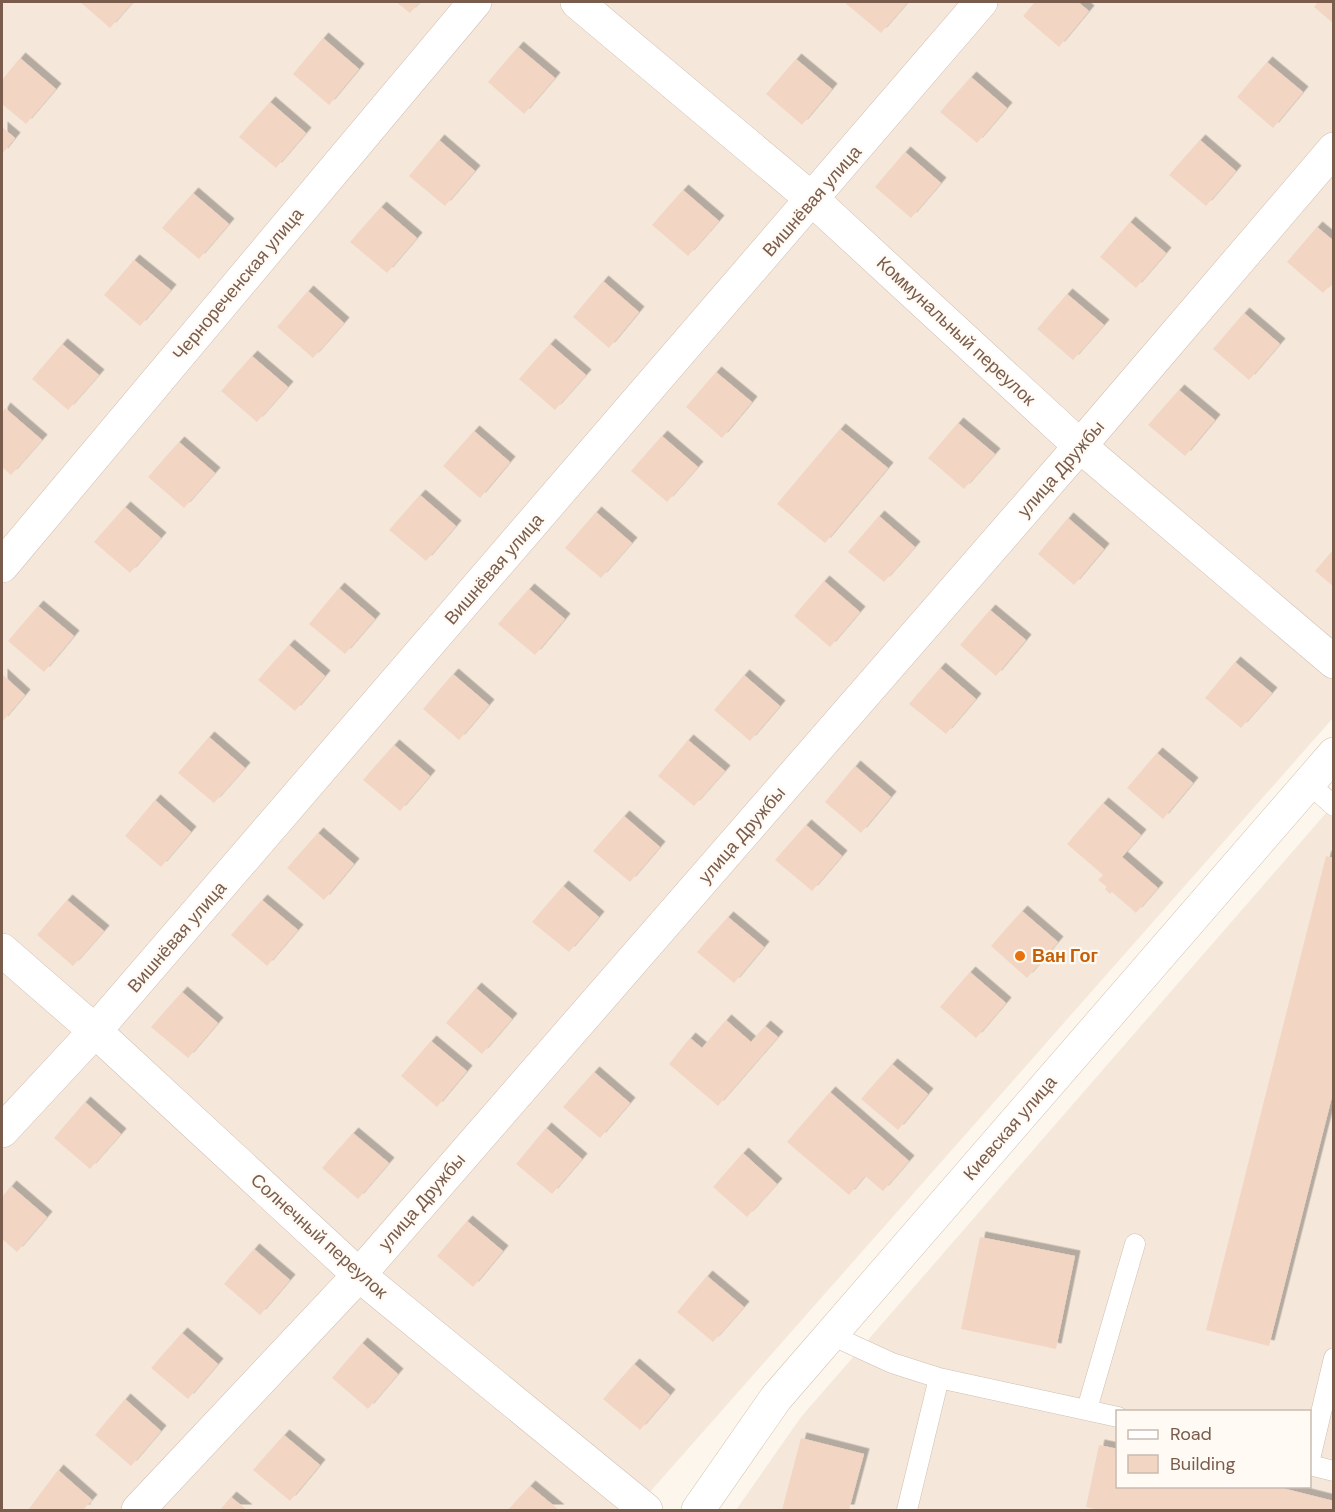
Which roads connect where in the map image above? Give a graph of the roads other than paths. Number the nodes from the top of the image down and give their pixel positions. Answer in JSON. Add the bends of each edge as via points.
{"nodes":[{"id":1,"x":475,"y":2,"type":"edge"},
{"id":2,"x":578,"y":2,"type":"edge"},
{"id":3,"x":981,"y":2,"type":"edge"},
{"id":4,"x":1334,"y":149,"type":"edge"},
{"id":5,"x":813,"y":200,"type":"junction"},
{"id":6,"x":1080,"y":446,"type":"junction"},
{"id":7,"x":2,"y":566,"type":"edge"},
{"id":8,"x":1334,"y":662,"type":"edge"},
{"id":9,"x":1334,"y":754,"type":"edge"},
{"id":10,"x":1308,"y":783,"type":"junction"},
{"id":11,"x":1334,"y":806,"type":"edge"},
{"id":12,"x":2,"y":950,"type":"edge"},
{"id":13,"x":95,"y":1031,"type":"junction"},
{"id":14,"x":2,"y":1131,"type":"edge"},
{"id":15,"x":1135,"y":1244,"type":"dead end"},
{"id":16,"x":358,"y":1275,"type":"junction"},
{"id":17,"x":831,"y":1335,"type":"junction"},
{"id":18,"x":1334,"y":1358,"type":"edge"},
{"id":19,"x":939,"y":1378,"type":"junction"},
{"id":20,"x":1087,"y":1409,"type":"junction"},
{"id":21,"x":1116,"y":1416,"type":"edge"},
{"id":22,"x":1311,"y":1455,"type":"edge"},
{"id":23,"x":1311,"y":1465,"type":"edge"},
{"id":24,"x":1334,"y":1471,"type":"edge"},
{"id":25,"x":138,"y":1510,"type":"edge"},
{"id":26,"x":646,"y":1510,"type":"edge"},
{"id":27,"x":698,"y":1510,"type":"edge"},
{"id":28,"x":907,"y":1510,"type":"edge"}],
"edges":[{"from":1,"to":7,"type":"street","name":"Чернореченская улица"},
{"from":2,"to":5,"type":"street","name":"Коммунальный переулок"},
{"from":3,"to":5,"type":"street","name":"Вишнёвая улица"},
{"from":4,"to":6,"type":"street","name":"улица Дружбы"},
{"from":5,"to":6,"type":"street","name":"Коммунальный переулок"},
{"from":5,"to":13,"type":"street","name":"Вишнёвая улица"},
{"from":6,"to":8,"type":"street","name":"Коммунальный переулок"},
{"from":6,"to":16,"type":"street","name":"улица Дружбы"},
{"from":9,"to":10,"type":"street","name":"Киевская улица"},
{"from":10,"to":11,"type":"lane"},
{"from":10,"to":17,"type":"street","name":"Киевская улица"},
{"from":12,"to":13,"type":"street","name":"Солнечный переулок"},
{"from":13,"to":14,"type":"street","name":"Вишнёвая улица"},
{"from":13,"to":16,"type":"street","name":"Солнечный переулок"},
{"from":15,"to":20,"type":"lane"},
{"from":16,"to":25,"type":"street","name":"улица Дружбы"},
{"from":16,"to":26,"type":"street","name":"Солнечный переулок"},
{"from":17,"to":19,"type":"lane","via":[[892,1363]]},
{"from":17,"to":27,"type":"street","name":"Киевская улица","via":[[776,1398]]},
{"from":18,"to":22,"type":"lane"},
{"from":19,"to":20,"type":"lane"},
{"from":19,"to":28,"type":"lane"},
{"from":20,"to":21,"type":"lane"},
{"from":23,"to":24,"type":"lane"}]}
